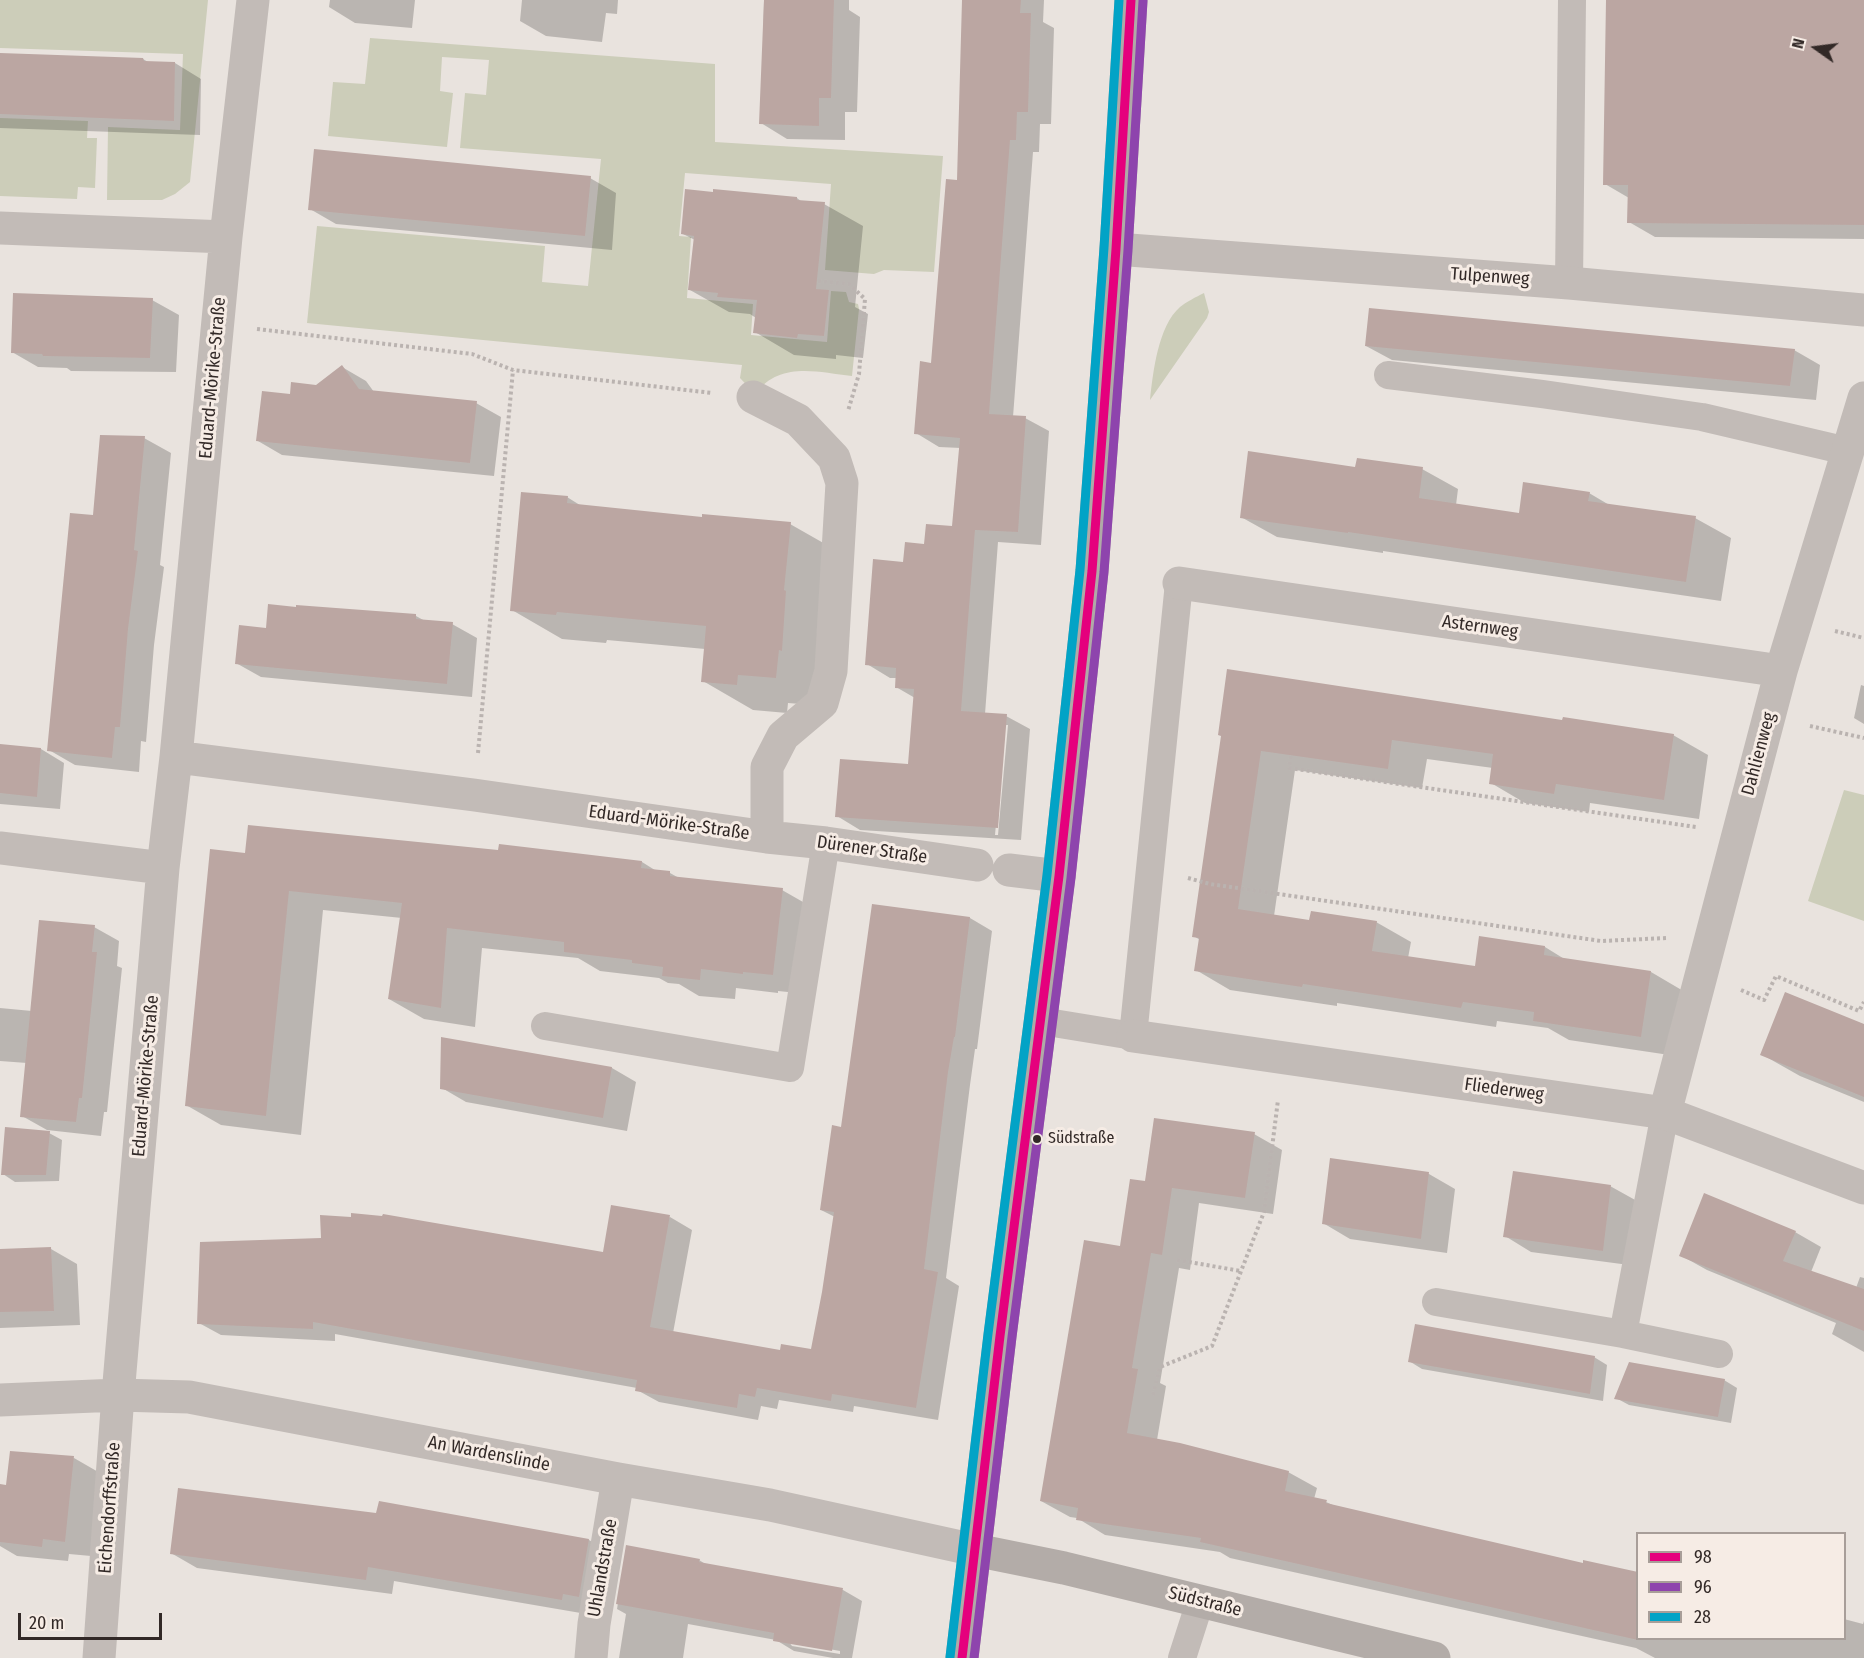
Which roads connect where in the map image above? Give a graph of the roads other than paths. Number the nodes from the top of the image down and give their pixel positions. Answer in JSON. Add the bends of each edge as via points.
{"nodes":[{"id":1,"x":253,"y":0,"type":"edge"},
{"id":2,"x":1131,"y":0,"type":"edge"},
{"id":3,"x":1572,"y":0,"type":"edge"},
{"id":4,"x":0,"y":228,"type":"edge"},
{"id":5,"x":226,"y":237,"type":"junction"},
{"id":6,"x":1116,"y":249,"type":"junction"},
{"id":7,"x":1569,"y":283,"type":"junction"},
{"id":8,"x":1864,"y":310,"type":"edge"},
{"id":9,"x":1388,"y":375,"type":"dead end"},
{"id":10,"x":753,"y":397,"type":"road end"},
{"id":11,"x":1864,"y":398,"type":"edge"},
{"id":12,"x":1847,"y":452,"type":"junction"},
{"id":13,"x":1179,"y":583,"type":"joint"},
{"id":14,"x":1781,"y":671,"type":"junction"},
{"id":15,"x":176,"y":757,"type":"junction"},
{"id":16,"x":767,"y":837,"type":"junction"},
{"id":17,"x":826,"y":843,"type":"junction"},
{"id":18,"x":0,"y":848,"type":"edge"},
{"id":19,"x":977,"y":865,"type":"dead end"},
{"id":20,"x":163,"y":868,"type":"junction"},
{"id":21,"x":1009,"y":870,"type":"dead end"},
{"id":22,"x":1059,"y":876,"type":"junction"},
{"id":23,"x":1041,"y":1021,"type":"junction"},
{"id":24,"x":545,"y":1026,"type":"dead end"},
{"id":25,"x":1133,"y":1036,"type":"junction"},
{"id":26,"x":1665,"y":1113,"type":"junction"},
{"id":27,"x":1864,"y":1188,"type":"edge"},
{"id":28,"x":1436,"y":1302,"type":"dead end"},
{"id":29,"x":1623,"y":1334,"type":"junction"},
{"id":30,"x":1719,"y":1354,"type":"dead end"},
{"id":31,"x":118,"y":1395,"type":"junction"},
{"id":32,"x":0,"y":1400,"type":"edge"},
{"id":33,"x":618,"y":1479,"type":"junction"},
{"id":34,"x":975,"y":1550,"type":"junction"},
{"id":35,"x":1200,"y":1602,"type":"junction"},
{"id":36,"x":99,"y":1658,"type":"edge"},
{"id":37,"x":591,"y":1658,"type":"edge"},
{"id":38,"x":962,"y":1658,"type":"edge"},
{"id":39,"x":1182,"y":1658,"type":"edge"},
{"id":40,"x":1434,"y":1658,"type":"edge"}],
"edges":[{"from":1,"to":5,"type":"street","name":"Eduard-Mörike-Straße"},
{"from":2,"to":6,"type":"main road"},
{"from":3,"to":7,"type":"lane"},
{"from":4,"to":5,"type":"street"},
{"from":5,"to":15,"type":"street","name":"Eduard-Mörike-Straße"},
{"from":6,"to":7,"type":"street","name":"Tulpenweg"},
{"from":6,"to":22,"type":"main road","via":[[1092,571]]},
{"from":7,"to":8,"type":"street","name":"Tulpenweg"},
{"from":9,"to":12,"type":"lane","via":[[1702,417]]},
{"from":10,"to":16,"type":"street","name":"Eduard-Mörike-Straße","via":[[798,420],[834,458],[842,483],[831,671],[822,703],[783,736],[767,766]]},
{"from":11,"to":12,"type":"street","name":"Dahlienweg"},
{"from":12,"to":14,"type":"street","name":"Dahlienweg"},
{"from":13,"to":14,"type":"street","name":"Asternweg"},
{"from":13,"to":25,"type":"lane"},
{"from":14,"to":26,"type":"street","name":"Dahlienweg"},
{"from":15,"to":16,"type":"street","name":"Eduard-Mörike-Straße"},
{"from":15,"to":20,"type":"street","name":"Eduard-Mörike-Straße"},
{"from":16,"to":17,"type":"street","name":"Dürener Straße"},
{"from":17,"to":19,"type":"street","name":"Dürener Straße"},
{"from":17,"to":24,"type":"lane","via":[[790,1068]]},
{"from":18,"to":20,"type":"street"},
{"from":20,"to":31,"type":"street","name":"Eduard-Mörike-Straße"},
{"from":21,"to":22,"type":"street"},
{"from":22,"to":23,"type":"main road"},
{"from":23,"to":25,"type":"lane"},
{"from":23,"to":34,"type":"main road"},
{"from":25,"to":26,"type":"street","name":"Fliederweg"},
{"from":26,"to":27,"type":"street","name":"Fliederweg"},
{"from":26,"to":29,"type":"lane"},
{"from":28,"to":29,"type":"lane"},
{"from":29,"to":30,"type":"lane"},
{"from":31,"to":32,"type":"street","name":"An Wardenslinde"},
{"from":31,"to":33,"type":"street","name":"An Wardenslinde","via":[[189,1397]]},
{"from":31,"to":36,"type":"street","name":"Eichendorffstraße"},
{"from":33,"to":34,"type":"street","name":"An Wardenslinde","via":[[770,1505]]},
{"from":33,"to":37,"type":"street","name":"Uhlandstraße"},
{"from":34,"to":35,"type":"main road","name":"Südstraße"},
{"from":34,"to":38,"type":"main road"},
{"from":35,"to":39,"type":"lane"},
{"from":35,"to":40,"type":"main road","name":"Südstraße"}]}
